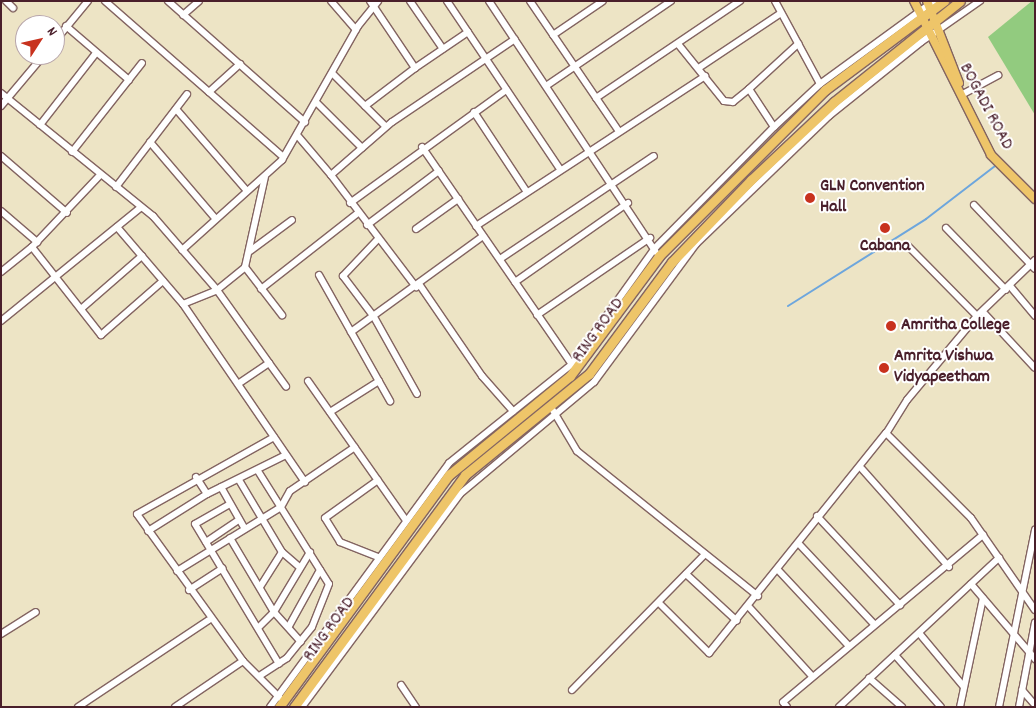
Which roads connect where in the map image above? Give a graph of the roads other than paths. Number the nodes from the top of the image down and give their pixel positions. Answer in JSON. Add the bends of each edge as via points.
{"nodes":[{"id":1,"x":6,"y":1,"type":"edge"},
{"id":2,"x":105,"y":1,"type":"edge"},
{"id":3,"x":168,"y":1,"type":"edge"},
{"id":4,"x":200,"y":1,"type":"edge"},
{"id":5,"x":332,"y":1,"type":"edge"},
{"id":6,"x":410,"y":1,"type":"edge"},
{"id":7,"x":447,"y":1,"type":"edge"},
{"id":8,"x":489,"y":1,"type":"edge"},
{"id":9,"x":540,"y":1,"type":"edge"},
{"id":10,"x":603,"y":1,"type":"edge"},
{"id":11,"x":740,"y":1,"type":"edge"},
{"id":12,"x":775,"y":1,"type":"edge"},
{"id":13,"x":914,"y":1,"type":"edge"},
{"id":14,"x":944,"y":1,"type":"edge"},
{"id":15,"x":960,"y":1,"type":"edge"},
{"id":16,"x":980,"y":1,"type":"edge"},
{"id":17,"x":85,"y":2,"type":"edge"},
{"id":18,"x":670,"y":2,"type":"edge"},
{"id":19,"x":374,"y":3,"type":"edge"},
{"id":20,"x":532,"y":4,"type":"edge"},
{"id":21,"x":931,"y":4,"type":"edge"},
{"id":22,"x":13,"y":8,"type":"dead end"},
{"id":23,"x":781,"y":13,"type":"junction"},
{"id":24,"x":183,"y":15,"type":"junction"},
{"id":25,"x":920,"y":16,"type":"junction"},
{"id":26,"x":937,"y":25,"type":"junction"},
{"id":27,"x":66,"y":26,"type":"joint"},
{"id":28,"x":356,"y":30,"type":"junction"},
{"id":29,"x":468,"y":32,"type":"junction"},
{"id":30,"x":928,"y":32,"type":"junction"},
{"id":31,"x":553,"y":34,"type":"junction"},
{"id":32,"x":515,"y":39,"type":"junction"},
{"id":33,"x":678,"y":44,"type":"junction"},
{"id":34,"x":798,"y":44,"type":"junction"},
{"id":35,"x":443,"y":49,"type":"junction"},
{"id":36,"x":96,"y":53,"type":"junction"},
{"id":37,"x":485,"y":57,"type":"junction"},
{"id":38,"x":142,"y":63,"type":"dead end"},
{"id":39,"x":240,"y":64,"type":"junction"},
{"id":40,"x":36,"y":65,"type":"edge"},
{"id":41,"x":574,"y":67,"type":"junction"},
{"id":42,"x":415,"y":68,"type":"junction"},
{"id":43,"x":700,"y":68,"type":"junction"},
{"id":44,"x":845,"y":70,"type":"junction"},
{"id":45,"x":332,"y":73,"type":"junction"},
{"id":46,"x":998,"y":75,"type":"dead end"},
{"id":47,"x":705,"y":76,"type":"junction"},
{"id":48,"x":129,"y":80,"type":"junction"},
{"id":49,"x":820,"y":84,"type":"junction"},
{"id":50,"x":546,"y":86,"type":"junction"},
{"id":51,"x":749,"y":89,"type":"junction"},
{"id":52,"x":506,"y":90,"type":"junction"},
{"id":53,"x":209,"y":92,"type":"junction"},
{"id":54,"x":1,"y":93,"type":"edge"},
{"id":55,"x":187,"y":94,"type":"dead end"},
{"id":56,"x":963,"y":94,"type":"junction"},
{"id":57,"x":9,"y":97,"type":"junction"},
{"id":58,"x":596,"y":98,"type":"junction"},
{"id":59,"x":316,"y":102,"type":"junction"},
{"id":60,"x":1,"y":106,"type":"edge"},
{"id":61,"x":366,"y":106,"type":"junction"},
{"id":62,"x":176,"y":109,"type":"junction"},
{"id":63,"x":474,"y":112,"type":"junction"},
{"id":64,"x":305,"y":122,"type":"junction"},
{"id":65,"x":40,"y":125,"type":"junction"},
{"id":66,"x":386,"y":127,"type":"junction"},
{"id":67,"x":774,"y":127,"type":"junction"},
{"id":68,"x":618,"y":130,"type":"junction"},
{"id":69,"x":297,"y":135,"type":"junction"},
{"id":70,"x":150,"y":142,"type":"junction"},
{"id":71,"x":422,"y":147,"type":"junction"},
{"id":72,"x":362,"y":148,"type":"junction"},
{"id":73,"x":589,"y":149,"type":"junction"},
{"id":74,"x":72,"y":152,"type":"junction"},
{"id":75,"x":1,"y":156,"type":"edge"},
{"id":76,"x":654,"y":156,"type":"dead end"},
{"id":77,"x":283,"y":157,"type":"junction"},
{"id":78,"x":560,"y":169,"type":"junction"},
{"id":79,"x":439,"y":171,"type":"junction"},
{"id":80,"x":100,"y":175,"type":"junction"},
{"id":81,"x":331,"y":175,"type":"junction"},
{"id":82,"x":265,"y":177,"type":"junction"},
{"id":83,"x":612,"y":182,"type":"junction"},
{"id":84,"x":116,"y":188,"type":"junction"},
{"id":85,"x":247,"y":191,"type":"junction"},
{"id":86,"x":527,"y":192,"type":"junction"},
{"id":87,"x":1035,"y":194,"type":"edge"},
{"id":88,"x":458,"y":199,"type":"junction"},
{"id":89,"x":1035,"y":199,"type":"edge"},
{"id":90,"x":350,"y":203,"type":"junction"},
{"id":91,"x":628,"y":203,"type":"junction"},
{"id":92,"x":974,"y":205,"type":"dead end"},
{"id":93,"x":140,"y":208,"type":"junction"},
{"id":94,"x":1,"y":212,"type":"edge"},
{"id":95,"x":67,"y":213,"type":"junction"},
{"id":96,"x":358,"y":213,"type":"junction"},
{"id":97,"x":215,"y":218,"type":"junction"},
{"id":98,"x":292,"y":220,"type":"dead end"},
{"id":99,"x":367,"y":224,"type":"junction"},
{"id":100,"x":476,"y":226,"type":"junction"},
{"id":101,"x":117,"y":227,"type":"junction"},
{"id":102,"x":946,"y":228,"type":"dead end"},
{"id":103,"x":416,"y":229,"type":"dead end"},
{"id":104,"x":483,"y":236,"type":"junction"},
{"id":105,"x":650,"y":238,"type":"junction"},
{"id":106,"x":378,"y":239,"type":"junction"},
{"id":107,"x":34,"y":245,"type":"junction"},
{"id":108,"x":908,"y":246,"type":"dead end"},
{"id":109,"x":182,"y":250,"type":"junction"},
{"id":110,"x":250,"y":251,"type":"junction"},
{"id":111,"x":657,"y":252,"type":"junction"},
{"id":112,"x":142,"y":256,"type":"junction"},
{"id":113,"x":500,"y":259,"type":"junction"},
{"id":114,"x":1033,"y":265,"type":"edge"},
{"id":115,"x":245,"y":266,"type":"junction"},
{"id":116,"x":3,"y":268,"type":"edge"},
{"id":117,"x":319,"y":275,"type":"dead end"},
{"id":118,"x":56,"y":278,"type":"junction"},
{"id":119,"x":163,"y":281,"type":"junction"},
{"id":120,"x":515,"y":282,"type":"junction"},
{"id":121,"x":418,"y":286,"type":"junction"},
{"id":122,"x":1008,"y":288,"type":"junction"},
{"id":123,"x":261,"y":289,"type":"junction"},
{"id":124,"x":217,"y":290,"type":"junction"},
{"id":125,"x":183,"y":304,"type":"junction"},
{"id":126,"x":81,"y":309,"type":"junction"},
{"id":127,"x":980,"y":314,"type":"junction"},
{"id":128,"x":282,"y":315,"type":"dead end"},
{"id":129,"x":537,"y":315,"type":"junction"},
{"id":130,"x":1035,"y":316,"type":"edge"},
{"id":131,"x":374,"y":317,"type":"junction"},
{"id":132,"x":1,"y":321,"type":"edge"},
{"id":133,"x":351,"y":332,"type":"junction"},
{"id":134,"x":270,"y":363,"type":"junction"},
{"id":135,"x":574,"y":367,"type":"junction"},
{"id":136,"x":1035,"y":368,"type":"edge"},
{"id":137,"x":308,"y":381,"type":"dead end"},
{"id":138,"x":379,"y":381,"type":"junction"},
{"id":139,"x":238,"y":384,"type":"junction"},
{"id":140,"x":286,"y":386,"type":"dead end"},
{"id":141,"x":417,"y":394,"type":"dead end"},
{"id":142,"x":390,"y":402,"type":"dead end"},
{"id":143,"x":512,"y":411,"type":"junction"},
{"id":144,"x":554,"y":411,"type":"junction"},
{"id":145,"x":330,"y":412,"type":"junction"},
{"id":146,"x":886,"y":433,"type":"junction"},
{"id":147,"x":274,"y":437,"type":"junction"},
{"id":148,"x":355,"y":447,"type":"junction"},
{"id":149,"x":286,"y":455,"type":"junction"},
{"id":150,"x":862,"y":469,"type":"junction"},
{"id":151,"x":258,"y":471,"type":"junction"},
{"id":152,"x":196,"y":477,"type":"junction"},
{"id":153,"x":239,"y":480,"type":"junction"},
{"id":154,"x":378,"y":480,"type":"junction"},
{"id":155,"x":305,"y":482,"type":"junction"},
{"id":156,"x":221,"y":487,"type":"junction"},
{"id":157,"x":207,"y":494,"type":"junction"},
{"id":158,"x":230,"y":504,"type":"junction"},
{"id":159,"x":281,"y":507,"type":"junction"},
{"id":160,"x":817,"y":516,"type":"junction"},
{"id":161,"x":262,"y":519,"type":"junction"},
{"id":162,"x":405,"y":519,"type":"junction"},
{"id":163,"x":239,"y":520,"type":"junction"},
{"id":164,"x":245,"y":528,"type":"junction"},
{"id":165,"x":1035,"y":530,"type":"edge"},
{"id":166,"x":148,"y":531,"type":"junction"},
{"id":167,"x":983,"y":535,"type":"junction"},
{"id":168,"x":230,"y":538,"type":"junction"},
{"id":169,"x":206,"y":542,"type":"junction"},
{"id":170,"x":800,"y":545,"type":"junction"},
{"id":171,"x":211,"y":549,"type":"junction"},
{"id":172,"x":282,"y":552,"type":"junction"},
{"id":173,"x":310,"y":552,"type":"junction"},
{"id":174,"x":705,"y":554,"type":"junction"},
{"id":175,"x":378,"y":557,"type":"junction"},
{"id":176,"x":999,"y":558,"type":"junction"},
{"id":177,"x":299,"y":567,"type":"junction"},
{"id":178,"x":949,"y":567,"type":"junction"},
{"id":179,"x":223,"y":568,"type":"junction"},
{"id":180,"x":320,"y":570,"type":"junction"},
{"id":181,"x":177,"y":571,"type":"junction"},
{"id":182,"x":779,"y":571,"type":"junction"},
{"id":183,"x":686,"y":574,"type":"junction"},
{"id":184,"x":971,"y":584,"type":"junction"},
{"id":185,"x":260,"y":587,"type":"junction"},
{"id":186,"x":189,"y":590,"type":"junction"},
{"id":187,"x":1022,"y":594,"type":"junction"},
{"id":188,"x":758,"y":596,"type":"junction"},
{"id":189,"x":983,"y":598,"type":"junction"},
{"id":190,"x":659,"y":603,"type":"junction"},
{"id":191,"x":900,"y":605,"type":"junction"},
{"id":192,"x":749,"y":607,"type":"junction"},
{"id":193,"x":1035,"y":610,"type":"edge"},
{"id":194,"x":36,"y":612,"type":"dead end"},
{"id":195,"x":274,"y":612,"type":"junction"},
{"id":196,"x":210,"y":620,"type":"junction"},
{"id":197,"x":737,"y":621,"type":"junction"},
{"id":198,"x":1035,"y":622,"type":"edge"},
{"id":199,"x":873,"y":623,"type":"junction"},
{"id":200,"x":289,"y":626,"type":"junction"},
{"id":201,"x":259,"y":627,"type":"junction"},
{"id":202,"x":919,"y":633,"type":"junction"},
{"id":203,"x":1014,"y":633,"type":"junction"},
{"id":204,"x":1,"y":634,"type":"edge"},
{"id":205,"x":301,"y":642,"type":"junction"},
{"id":206,"x":848,"y":645,"type":"junction"},
{"id":207,"x":1028,"y":652,"type":"junction"},
{"id":208,"x":895,"y":655,"type":"junction"},
{"id":209,"x":1035,"y":659,"type":"edge"},
{"id":210,"x":243,"y":662,"type":"junction"},
{"id":211,"x":279,"y":664,"type":"junction"},
{"id":212,"x":258,"y":676,"type":"junction"},
{"id":213,"x":812,"y":676,"type":"junction"},
{"id":214,"x":870,"y":678,"type":"junction"},
{"id":215,"x":401,"y":686,"type":"dead end"},
{"id":216,"x":964,"y":687,"type":"junction"},
{"id":217,"x":572,"y":690,"type":"dead end"},
{"id":218,"x":1022,"y":690,"type":"junction"},
{"id":219,"x":282,"y":703,"type":"edge"},
{"id":220,"x":847,"y":704,"type":"edge"},
{"id":221,"x":1035,"y":705,"type":"edge"},
{"id":222,"x":78,"y":707,"type":"edge"},
{"id":223,"x":175,"y":707,"type":"edge"},
{"id":224,"x":270,"y":707,"type":"edge"},
{"id":225,"x":294,"y":707,"type":"edge"},
{"id":226,"x":302,"y":707,"type":"edge"},
{"id":227,"x":416,"y":707,"type":"edge"},
{"id":228,"x":788,"y":707,"type":"edge"},
{"id":229,"x":838,"y":707,"type":"edge"},
{"id":230,"x":902,"y":707,"type":"edge"},
{"id":231,"x":940,"y":707,"type":"edge"},
{"id":232,"x":960,"y":707,"type":"edge"},
{"id":233,"x":999,"y":707,"type":"edge"},
{"id":234,"x":1019,"y":707,"type":"edge"}],
"edges":[{"from":1,"to":22,"type":"street"},
{"from":2,"to":53,"type":"street"},
{"from":3,"to":24,"type":"street"},
{"from":4,"to":24,"type":"street"},
{"from":5,"to":28,"type":"street"},
{"from":6,"to":35,"type":"street"},
{"from":7,"to":29,"type":"street"},
{"from":8,"to":32,"type":"street"},
{"from":9,"to":20,"type":"street"},
{"from":10,"to":31,"type":"street"},
{"from":11,"to":33,"type":"street"},
{"from":12,"to":23,"type":"street"},
{"from":13,"to":25,"type":"main road","name":"BOGADI ROAD"},
{"from":14,"to":21,"type":"highway","name":"RING ROAD"},
{"from":15,"to":26,"type":"highway","name":"RING ROAD"},
{"from":16,"to":26,"type":"street"},
{"from":17,"to":27,"type":"street"},
{"from":18,"to":41,"type":"street"},
{"from":19,"to":28,"type":"street"},
{"from":19,"to":42,"type":"street"},
{"from":20,"to":31,"type":"street"},
{"from":21,"to":25,"type":"highway","name":"RING ROAD"},
{"from":21,"to":26,"type":"main road","name":"BOGADI ROAD"},
{"from":23,"to":34,"type":"street"},
{"from":23,"to":43,"type":"street"},
{"from":24,"to":39,"type":"street"},
{"from":25,"to":30,"type":"main road","name":"BOGADI ROAD"},
{"from":25,"to":44,"type":"highway","name":"RING ROAD"},
{"from":26,"to":30,"type":"highway","name":"RING ROAD"},
{"from":26,"to":56,"type":"main road","name":"BOGADI ROAD"},
{"from":27,"to":36,"type":"street"},
{"from":28,"to":45,"type":"street"},
{"from":29,"to":35,"type":"street"},
{"from":29,"to":37,"type":"street"},
{"from":30,"to":89,"type":"main road","name":"BOGADI ROAD","via":[[991,155]]},
{"from":30,"to":144,"type":"highway","name":"RING ROAD","via":[[847,96],[672,262],[589,374]]},
{"from":31,"to":41,"type":"street"},
{"from":32,"to":37,"type":"street"},
{"from":32,"to":50,"type":"street"},
{"from":33,"to":43,"type":"street"},
{"from":33,"to":58,"type":"street"},
{"from":34,"to":49,"type":"street"},
{"from":34,"to":51,"type":"street"},
{"from":35,"to":42,"type":"street"},
{"from":36,"to":48,"type":"street"},
{"from":36,"to":65,"type":"street"},
{"from":37,"to":52,"type":"street"},
{"from":37,"to":66,"type":"street"},
{"from":38,"to":48,"type":"street"},
{"from":39,"to":53,"type":"street"},
{"from":39,"to":64,"type":"street"},
{"from":40,"to":57,"type":"street"},
{"from":41,"to":50,"type":"street"},
{"from":41,"to":58,"type":"street"},
{"from":42,"to":61,"type":"street"},
{"from":43,"to":47,"type":"street"},
{"from":44,"to":49,"type":"street"},
{"from":44,"to":111,"type":"highway","name":"RING ROAD"},
{"from":45,"to":59,"type":"street"},
{"from":45,"to":61,"type":"street"},
{"from":46,"to":56,"type":"street"},
{"from":47,"to":51,"type":"street","via":[[728,102]]},
{"from":47,"to":68,"type":"street"},
{"from":48,"to":74,"type":"street"},
{"from":49,"to":67,"type":"street"},
{"from":50,"to":73,"type":"street"},
{"from":51,"to":67,"type":"street"},
{"from":52,"to":63,"type":"street"},
{"from":52,"to":78,"type":"street"},
{"from":53,"to":77,"type":"street"},
{"from":54,"to":57,"type":"street"},
{"from":55,"to":62,"type":"street"},
{"from":56,"to":87,"type":"main road","name":"BOGADI ROAD","via":[[1008,171]]},
{"from":57,"to":60,"type":"street"},
{"from":57,"to":65,"type":"street"},
{"from":58,"to":68,"type":"street"},
{"from":59,"to":64,"type":"street"},
{"from":59,"to":72,"type":"street"},
{"from":61,"to":66,"type":"street"},
{"from":62,"to":70,"type":"street"},
{"from":62,"to":85,"type":"street"},
{"from":63,"to":71,"type":"street"},
{"from":63,"to":86,"type":"street"},
{"from":64,"to":69,"type":"street"},
{"from":65,"to":74,"type":"street"},
{"from":66,"to":72,"type":"street"},
{"from":67,"to":111,"type":"street"},
{"from":68,"to":73,"type":"street"},
{"from":69,"to":77,"type":"street"},
{"from":69,"to":81,"type":"street"},
{"from":70,"to":84,"type":"street"},
{"from":70,"to":97,"type":"street"},
{"from":71,"to":79,"type":"street"},
{"from":71,"to":90,"type":"street"},
{"from":72,"to":81,"type":"street"},
{"from":73,"to":78,"type":"street"},
{"from":73,"to":83,"type":"street"},
{"from":74,"to":80,"type":"street"},
{"from":75,"to":95,"type":"street"},
{"from":76,"to":83,"type":"street"},
{"from":77,"to":82,"type":"street"},
{"from":78,"to":86,"type":"street"},
{"from":79,"to":88,"type":"street"},
{"from":79,"to":99,"type":"street"},
{"from":80,"to":84,"type":"street"},
{"from":80,"to":95,"type":"street"},
{"from":81,"to":90,"type":"street"},
{"from":82,"to":85,"type":"street"},
{"from":82,"to":110,"type":"street"},
{"from":83,"to":91,"type":"street"},
{"from":83,"to":113,"type":"street"},
{"from":84,"to":93,"type":"street"},
{"from":85,"to":97,"type":"street"},
{"from":86,"to":100,"type":"street"},
{"from":88,"to":100,"type":"street"},
{"from":88,"to":103,"type":"street"},
{"from":90,"to":96,"type":"street"},
{"from":91,"to":105,"type":"street"},
{"from":91,"to":120,"type":"street"},
{"from":92,"to":114,"type":"street"},
{"from":93,"to":101,"type":"street"},
{"from":93,"to":109,"type":"street"},
{"from":94,"to":107,"type":"street"},
{"from":95,"to":107,"type":"street"},
{"from":96,"to":99,"type":"street"},
{"from":96,"to":123,"type":"street"},
{"from":97,"to":109,"type":"street"},
{"from":98,"to":110,"type":"street"},
{"from":99,"to":106,"type":"street"},
{"from":100,"to":104,"type":"street"},
{"from":101,"to":112,"type":"street"},
{"from":101,"to":118,"type":"street"},
{"from":102,"to":122,"type":"street"},
{"from":104,"to":113,"type":"street"},
{"from":104,"to":121,"type":"street"},
{"from":105,"to":111,"type":"street"},
{"from":105,"to":129,"type":"street"},
{"from":106,"to":121,"type":"street"},
{"from":106,"to":131,"type":"street","via":[[343,274]]},
{"from":107,"to":116,"type":"street"},
{"from":107,"to":118,"type":"street"},
{"from":108,"to":127,"type":"street"},
{"from":109,"to":124,"type":"street"},
{"from":110,"to":115,"type":"street"},
{"from":111,"to":135,"type":"highway","name":"RING ROAD"},
{"from":112,"to":119,"type":"street"},
{"from":112,"to":126,"type":"street"},
{"from":113,"to":120,"type":"street"},
{"from":114,"to":122,"type":"street"},
{"from":115,"to":123,"type":"street"},
{"from":115,"to":124,"type":"street"},
{"from":117,"to":133,"type":"street"},
{"from":118,"to":126,"type":"street"},
{"from":118,"to":132,"type":"street"},
{"from":119,"to":125,"type":"street"},
{"from":119,"to":126,"type":"street","via":[[101,335]]},
{"from":120,"to":129,"type":"street"},
{"from":121,"to":131,"type":"street"},
{"from":121,"to":143,"type":"street","via":[[482,376]]},
{"from":122,"to":127,"type":"street"},
{"from":122,"to":130,"type":"street"},
{"from":123,"to":128,"type":"street"},
{"from":124,"to":125,"type":"street"},
{"from":124,"to":134,"type":"street"},
{"from":125,"to":139,"type":"street"},
{"from":127,"to":136,"type":"street"},
{"from":127,"to":146,"type":"street","via":[[907,400]]},
{"from":129,"to":135,"type":"street"},
{"from":131,"to":133,"type":"street"},
{"from":131,"to":141,"type":"street"},
{"from":133,"to":138,"type":"street"},
{"from":134,"to":139,"type":"street"},
{"from":134,"to":140,"type":"street"},
{"from":135,"to":143,"type":"street"},
{"from":135,"to":219,"type":"highway","name":"RING ROAD","via":[[446,479]]},
{"from":137,"to":145,"type":"street"},
{"from":138,"to":142,"type":"street"},
{"from":138,"to":145,"type":"street"},
{"from":139,"to":147,"type":"street"},
{"from":143,"to":162,"type":"street","via":[[450,463]]},
{"from":144,"to":174,"type":"street","via":[[577,451]]},
{"from":144,"to":225,"type":"highway","name":"RING ROAD","via":[[458,484]]},
{"from":144,"to":226,"type":"street","via":[[460,494]]},
{"from":145,"to":148,"type":"street"},
{"from":146,"to":150,"type":"street"},
{"from":146,"to":167,"type":"street"},
{"from":147,"to":149,"type":"street"},
{"from":147,"to":152,"type":"street"},
{"from":148,"to":154,"type":"street"},
{"from":148,"to":155,"type":"street"},
{"from":149,"to":151,"type":"street"},
{"from":149,"to":155,"type":"street"},
{"from":150,"to":160,"type":"street"},
{"from":150,"to":178,"type":"street"},
{"from":151,"to":153,"type":"street"},
{"from":151,"to":159,"type":"street"},
{"from":152,"to":157,"type":"street"},
{"from":152,"to":166,"type":"street","via":[[137,514]]},
{"from":153,"to":156,"type":"street"},
{"from":153,"to":161,"type":"street"},
{"from":154,"to":162,"type":"street"},
{"from":154,"to":175,"type":"street","via":[[325,518],[340,542]]},
{"from":155,"to":159,"type":"street","via":[[290,491]]},
{"from":156,"to":157,"type":"street"},
{"from":156,"to":158,"type":"street"},
{"from":157,"to":166,"type":"street"},
{"from":158,"to":163,"type":"street"},
{"from":158,"to":169,"type":"street","via":[[195,524]]},
{"from":159,"to":161,"type":"street"},
{"from":159,"to":173,"type":"street"},
{"from":160,"to":170,"type":"street"},
{"from":160,"to":191,"type":"street"},
{"from":161,"to":164,"type":"street"},
{"from":161,"to":172,"type":"street"},
{"from":162,"to":175,"type":"street"},
{"from":163,"to":164,"type":"street"},
{"from":163,"to":169,"type":"street"},
{"from":164,"to":168,"type":"street"},
{"from":165,"to":187,"type":"street"},
{"from":166,"to":181,"type":"street"},
{"from":167,"to":176,"type":"street"},
{"from":167,"to":178,"type":"street"},
{"from":168,"to":171,"type":"street"},
{"from":168,"to":185,"type":"street"},
{"from":169,"to":171,"type":"street"},
{"from":170,"to":182,"type":"street"},
{"from":170,"to":199,"type":"street"},
{"from":171,"to":179,"type":"street"},
{"from":171,"to":181,"type":"street"},
{"from":172,"to":177,"type":"street"},
{"from":172,"to":185,"type":"street"},
{"from":173,"to":177,"type":"street"},
{"from":173,"to":180,"type":"street"},
{"from":174,"to":183,"type":"street"},
{"from":174,"to":188,"type":"street"},
{"from":175,"to":219,"type":"street"},
{"from":176,"to":184,"type":"street"},
{"from":176,"to":187,"type":"street"},
{"from":177,"to":195,"type":"street"},
{"from":178,"to":191,"type":"street"},
{"from":179,"to":186,"type":"street"},
{"from":179,"to":201,"type":"street"},
{"from":180,"to":200,"type":"street"},
{"from":180,"to":205,"type":"street","via":[[328,594]]},
{"from":181,"to":186,"type":"street"},
{"from":182,"to":188,"type":"street"},
{"from":182,"to":206,"type":"street"},
{"from":183,"to":190,"type":"street"},
{"from":183,"to":197,"type":"street"},
{"from":184,"to":189,"type":"street"},
{"from":184,"to":202,"type":"street"},
{"from":185,"to":195,"type":"street"},
{"from":186,"to":196,"type":"street"},
{"from":187,"to":193,"type":"street"},
{"from":187,"to":203,"type":"street"},
{"from":188,"to":192,"type":"street"},
{"from":189,"to":203,"type":"street"},
{"from":189,"to":216,"type":"street"},
{"from":190,"to":197,"type":"street","via":[[709,653]]},
{"from":190,"to":217,"type":"street"},
{"from":191,"to":199,"type":"street"},
{"from":192,"to":197,"type":"street"},
{"from":192,"to":213,"type":"street"},
{"from":194,"to":204,"type":"street"},
{"from":195,"to":200,"type":"street"},
{"from":195,"to":201,"type":"street"},
{"from":196,"to":210,"type":"street"},
{"from":196,"to":222,"type":"street"},
{"from":198,"to":207,"type":"street"},
{"from":199,"to":206,"type":"street"},
{"from":200,"to":205,"type":"street"},
{"from":201,"to":211,"type":"street"},
{"from":202,"to":208,"type":"street"},
{"from":202,"to":216,"type":"street"},
{"from":203,"to":207,"type":"street"},
{"from":203,"to":233,"type":"street"},
{"from":205,"to":211,"type":"street"},
{"from":206,"to":213,"type":"street"},
{"from":207,"to":209,"type":"street"},
{"from":207,"to":218,"type":"street"},
{"from":208,"to":214,"type":"street"},
{"from":208,"to":231,"type":"street"},
{"from":210,"to":212,"type":"street"},
{"from":210,"to":223,"type":"street"},
{"from":211,"to":212,"type":"street"},
{"from":212,"to":219,"type":"street"},
{"from":213,"to":228,"type":"street","via":[[783,702]]},
{"from":214,"to":220,"type":"street"},
{"from":214,"to":230,"type":"street"},
{"from":215,"to":227,"type":"street"},
{"from":216,"to":232,"type":"street"},
{"from":218,"to":221,"type":"street"},
{"from":218,"to":234,"type":"street"},
{"from":219,"to":224,"type":"street"},
{"from":220,"to":229,"type":"street"}]}
